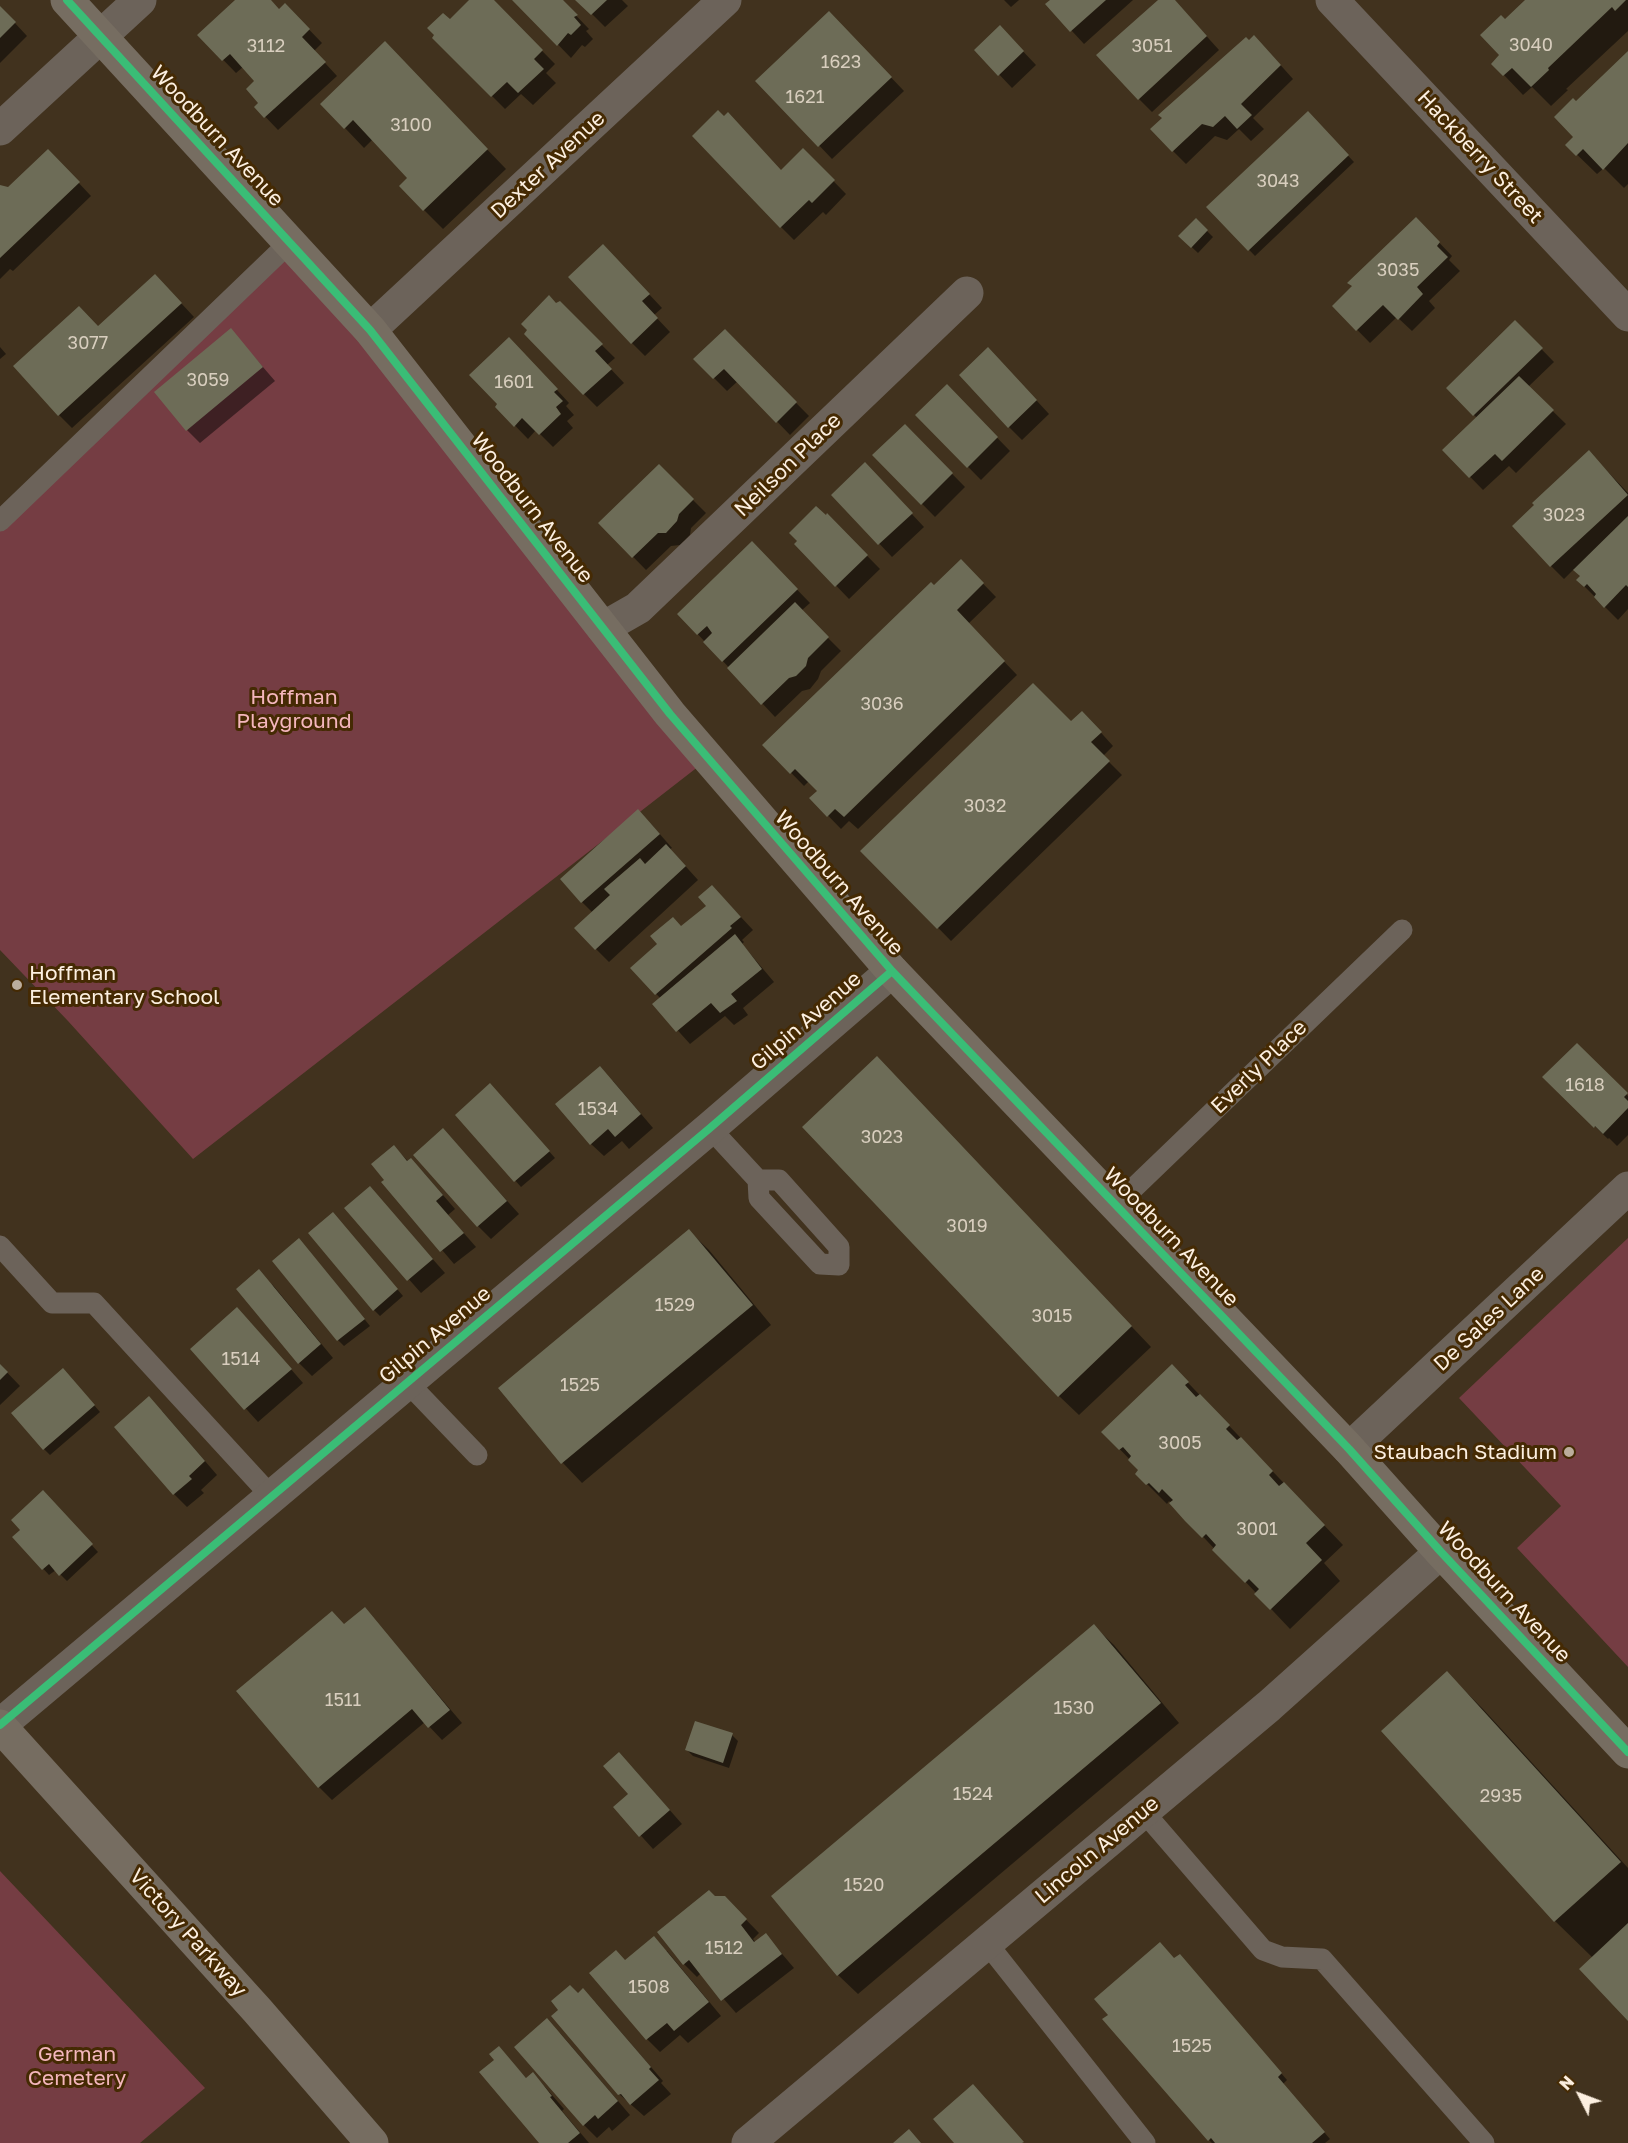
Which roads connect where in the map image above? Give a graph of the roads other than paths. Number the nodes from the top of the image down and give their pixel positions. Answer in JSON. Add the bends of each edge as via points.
{"nodes":[{"id":1,"x":67,"y":0,"type":"edge"},
{"id":2,"x":140,"y":0,"type":"edge"},
{"id":3,"x":725,"y":0,"type":"edge"},
{"id":4,"x":1332,"y":0,"type":"edge"},
{"id":5,"x":101,"y":36,"type":"junction"},
{"id":6,"x":0,"y":129,"type":"edge"},
{"id":7,"x":290,"y":242,"type":"junction"},
{"id":8,"x":967,"y":293,"type":"dead end"},
{"id":9,"x":1628,"y":315,"type":"edge"},
{"id":10,"x":370,"y":330,"type":"junction"},
{"id":11,"x":0,"y":521,"type":"edge"},
{"id":12,"x":603,"y":628,"type":"junction"},
{"id":13,"x":1402,"y":930,"type":"dead end"},
{"id":14,"x":892,"y":971,"type":"junction"},
{"id":15,"x":710,"y":1128,"type":"junction"},
{"id":16,"x":758,"y":1180,"type":"dead end"},
{"id":17,"x":1628,"y":1188,"type":"edge"},
{"id":18,"x":1116,"y":1205,"type":"junction"},
{"id":19,"x":0,"y":1246,"type":"edge"},
{"id":20,"x":407,"y":1382,"type":"junction"},
{"id":21,"x":1349,"y":1449,"type":"junction"},
{"id":22,"x":477,"y":1455,"type":"dead end"},
{"id":23,"x":272,"y":1497,"type":"junction"},
{"id":24,"x":1441,"y":1552,"type":"junction"},
{"id":25,"x":0,"y":1725,"type":"edge"},
{"id":26,"x":1628,"y":1752,"type":"edge"},
{"id":27,"x":1143,"y":1811,"type":"junction"},
{"id":28,"x":986,"y":1942,"type":"junction"},
{"id":29,"x":372,"y":2143,"type":"edge"},
{"id":30,"x":748,"y":2143,"type":"edge"},
{"id":31,"x":1145,"y":2143,"type":"edge"},
{"id":32,"x":1484,"y":2143,"type":"edge"}],
"edges":[{"from":1,"to":5,"type":"street","name":"Woodburn Avenue"},
{"from":2,"to":5,"type":"street"},
{"from":3,"to":10,"type":"street","name":"Dexter Avenue"},
{"from":4,"to":9,"type":"street","name":"Hackberry Street"},
{"from":5,"to":6,"type":"street"},
{"from":5,"to":7,"type":"street","name":"Woodburn Avenue"},
{"from":7,"to":10,"type":"street","name":"Woodburn Avenue"},
{"from":7,"to":11,"type":"lane"},
{"from":8,"to":12,"type":"street","name":"Neilson Place","via":[[638,608]]},
{"from":10,"to":12,"type":"street","name":"Woodburn Avenue"},
{"from":12,"to":14,"type":"street","name":"Woodburn Avenue","via":[[700,750]]},
{"from":13,"to":18,"type":"lane","name":"Everly Place"},
{"from":14,"to":15,"type":"street","name":"Gilpin Avenue"},
{"from":14,"to":18,"type":"street","name":"Woodburn Avenue"},
{"from":15,"to":16,"type":"lane"},
{"from":15,"to":20,"type":"street","name":"Gilpin Avenue"},
{"from":17,"to":21,"type":"street","name":"De Sales Lane"},
{"from":18,"to":21,"type":"street","name":"Woodburn Avenue"},
{"from":19,"to":23,"type":"lane","via":[[52,1303],[94,1303]]},
{"from":20,"to":22,"type":"lane"},
{"from":20,"to":23,"type":"street","name":"Gilpin Avenue"},
{"from":21,"to":24,"type":"street","name":"Woodburn Avenue"},
{"from":23,"to":25,"type":"street","name":"Gilpin Avenue"},
{"from":24,"to":26,"type":"street","name":"Woodburn Avenue"},
{"from":24,"to":27,"type":"street","name":"Lincoln Avenue","via":[[1269,1706]]},
{"from":25,"to":29,"type":"street","name":"Victory Parkway"},
{"from":27,"to":28,"type":"street","name":"Lincoln Avenue"},
{"from":27,"to":32,"type":"lane","via":[[1263,1950],[1282,1957],[1322,1959]]},
{"from":28,"to":30,"type":"street","name":"Lincoln Avenue"},
{"from":28,"to":31,"type":"lane"}]}
